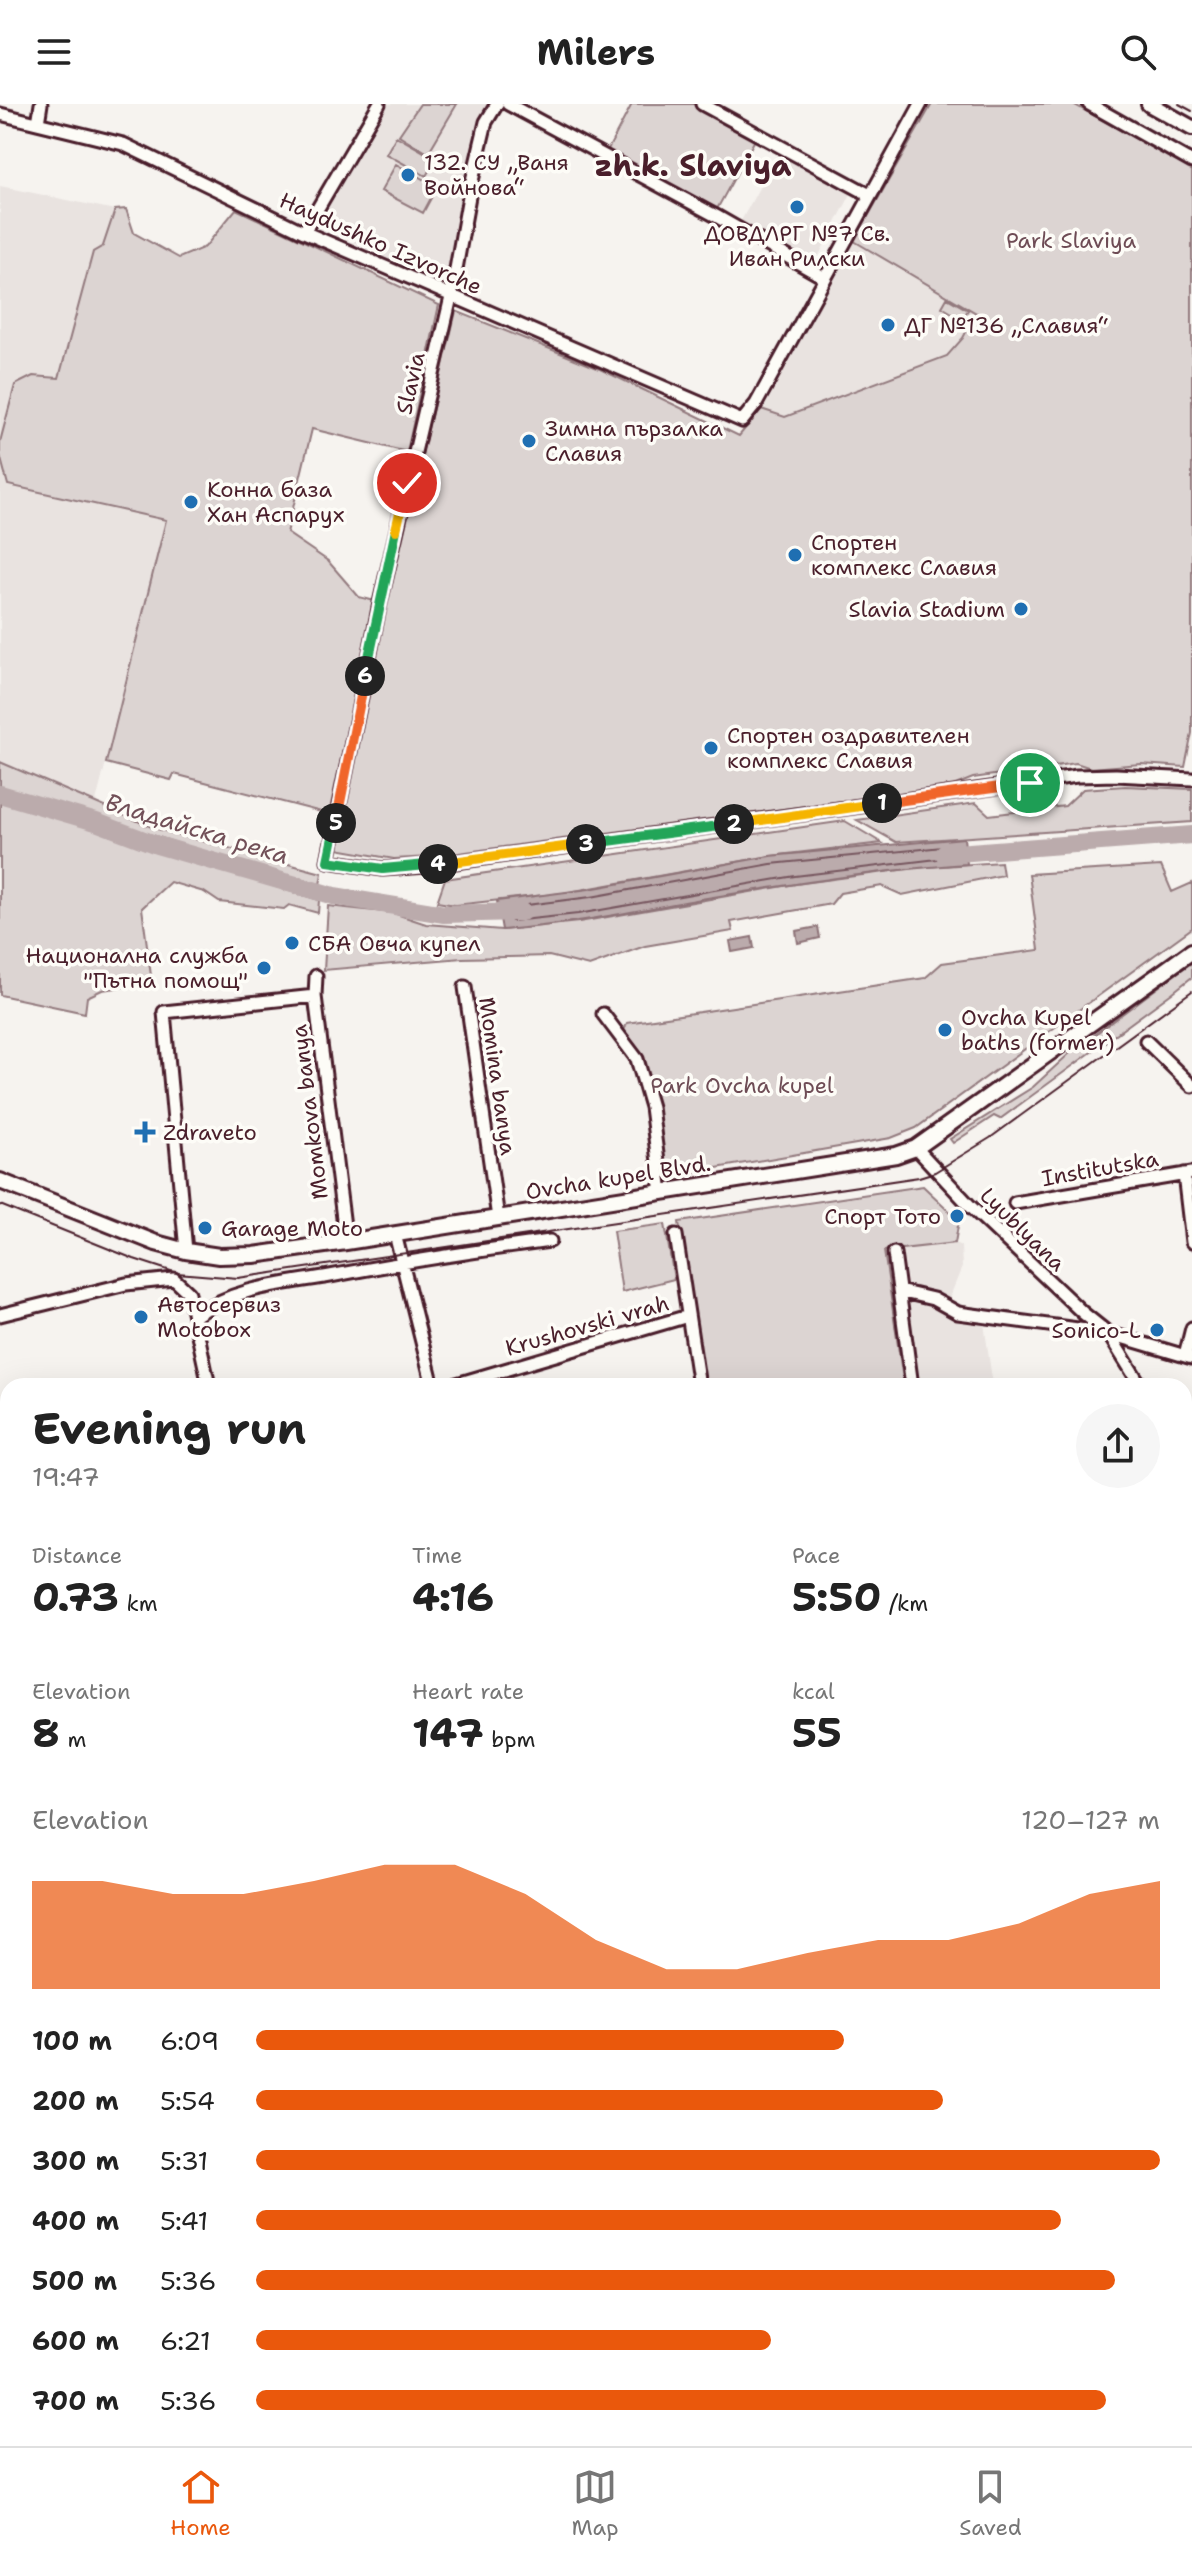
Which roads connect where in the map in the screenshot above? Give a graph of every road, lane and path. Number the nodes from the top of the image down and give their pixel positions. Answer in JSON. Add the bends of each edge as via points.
{"nodes":[{"id":1,"x":41,"y":104,"type":"edge"},
{"id":2,"x":379,"y":104,"type":"edge"},
{"id":3,"x":497,"y":104,"type":"edge"},
{"id":4,"x":508,"y":104,"type":"edge"},
{"id":5,"x":702,"y":104,"type":"edge"},
{"id":6,"x":921,"y":104,"type":"edge"},
{"id":7,"x":1089,"y":104,"type":"edge"},
{"id":8,"x":1149,"y":104,"type":"edge"},
{"id":9,"x":0,"y":114,"type":"edge"},
{"id":10,"x":38,"y":123,"type":"junction"},
{"id":11,"x":1192,"y":128,"type":"edge"},
{"id":12,"x":1192,"y":162,"type":"edge"},
{"id":13,"x":870,"y":195,"type":"junction"},
{"id":14,"x":304,"y":232,"type":"junction"},
{"id":15,"x":825,"y":278,"type":"junction"},
{"id":16,"x":451,"y":297,"type":"junction"},
{"id":17,"x":1192,"y":779,"type":"edge"},
{"id":18,"x":1192,"y":951,"type":"edge"},
{"id":19,"x":316,"y":976,"type":"dead end"},
{"id":20,"x":465,"y":987,"type":"dead end"},
{"id":21,"x":315,"y":996,"type":"junction"},
{"id":22,"x":603,"y":1014,"type":"dead end"},
{"id":23,"x":1146,"y":1041,"type":"dead end"},
{"id":24,"x":1192,"y":1086,"type":"edge"},
{"id":25,"x":916,"y":1148,"type":"junction"},
{"id":26,"x":1188,"y":1173,"type":"edge"},
{"id":27,"x":0,"y":1181,"type":"edge"},
{"id":28,"x":662,"y":1193,"type":"junction"},
{"id":29,"x":1015,"y":1203,"type":"dead end"},
{"id":30,"x":498,"y":1218,"type":"junction"},
{"id":31,"x":395,"y":1234,"type":"junction"},
{"id":32,"x":676,"y":1235,"type":"dead end"},
{"id":33,"x":550,"y":1241,"type":"dead end"},
{"id":34,"x":346,"y":1242,"type":"junction"},
{"id":35,"x":1192,"y":1242,"type":"edge"},
{"id":36,"x":186,"y":1251,"type":"junction"},
{"id":37,"x":894,"y":1253,"type":"dead end"},
{"id":38,"x":401,"y":1263,"type":"junction"},
{"id":39,"x":899,"y":1291,"type":"junction"},
{"id":40,"x":0,"y":1315,"type":"edge"},
{"id":41,"x":195,"y":1316,"type":"junction"},
{"id":42,"x":688,"y":1316,"type":"junction"},
{"id":43,"x":1192,"y":1328,"type":"edge"},
{"id":44,"x":1108,"y":1333,"type":"junction"},
{"id":45,"x":1189,"y":1357,"type":"edge"},
{"id":46,"x":207,"y":1378,"type":"edge"},
{"id":47,"x":431,"y":1378,"type":"edge"},
{"id":48,"x":477,"y":1378,"type":"edge"},
{"id":49,"x":698,"y":1378,"type":"edge"},
{"id":50,"x":911,"y":1378,"type":"edge"},
{"id":51,"x":1136,"y":1378,"type":"edge"}],
"edges":[{"from":1,"to":10,"type":"street"},
{"from":2,"to":14,"type":"street"},
{"from":3,"to":16,"type":"street","name":"Slavia","via":[[486,122]]},
{"from":4,"to":15,"type":"street"},
{"from":5,"to":13,"type":"street"},
{"from":6,"to":13,"type":"street"},
{"from":7,"to":12,"type":"street"},
{"from":8,"to":11,"type":"main road"},
{"from":9,"to":10,"type":"street","name":"Haydushko Izvorche"},
{"from":10,"to":14,"type":"street","name":"Haydushko Izvorche","via":[[123,144]]},
{"from":13,"to":15,"type":"street"},
{"from":14,"to":16,"type":"street","name":"Haydushko Izvorche"},
{"from":15,"to":16,"type":"street","name":"Haydushko Izvorche","via":[[742,421]]},
{"from":16,"to":17,"type":"street","name":"Slavia","via":[[383,590],[328,861],[383,869],[427,866],[1077,776]]},
{"from":18,"to":25,"type":"main road","name":"Ovcha kupel Blvd."},
{"from":19,"to":21,"type":"street","name":"Momkova banya"},
{"from":20,"to":30,"type":"street","name":"Momina banya"},
{"from":21,"to":34,"type":"street","name":"Momkova banya"},
{"from":21,"to":36,"type":"street","via":[[164,1012]]},
{"from":22,"to":28,"type":"street","via":[[637,1059],[651,1107]]},
{"from":23,"to":24,"type":"street"},
{"from":25,"to":28,"type":"main road","name":"Ovcha kupel Blvd."},
{"from":25,"to":44,"type":"street","name":"Lyublyana","via":[[970,1206]]},
{"from":26,"to":29,"type":"street","name":"Institutska"},
{"from":26,"to":35,"type":"street"},
{"from":27,"to":36,"type":"main road","name":"Ovcha kupel Blvd."},
{"from":28,"to":30,"type":"main road","name":"Ovcha kupel Blvd."},
{"from":30,"to":31,"type":"main road","name":"Ovcha kupel Blvd."},
{"from":31,"to":34,"type":"main road","name":"Ovcha kupel Blvd."},
{"from":31,"to":38,"type":"street"},
{"from":32,"to":42,"type":"street"},
{"from":33,"to":38,"type":"street"},
{"from":34,"to":36,"type":"main road","name":"Ovcha kupel Blvd.","via":[[254,1255]]},
{"from":37,"to":39,"type":"street"},
{"from":38,"to":41,"type":"street","via":[[237,1293]]},
{"from":38,"to":47,"type":"street"},
{"from":39,"to":44,"type":"street","name":"Lyublyana","via":[[925,1296],[958,1313]]},
{"from":39,"to":50,"type":"street"},
{"from":40,"to":41,"type":"street","via":[[126,1284],[174,1279],[189,1293]]},
{"from":41,"to":46,"type":"street"},
{"from":42,"to":48,"type":"street","name":"Krushovski vrah"},
{"from":42,"to":49,"type":"street"},
{"from":43,"to":45,"type":"street"},
{"from":44,"to":45,"type":"street","name":"Lyublyana"},
{"from":44,"to":51,"type":"street"}]}
